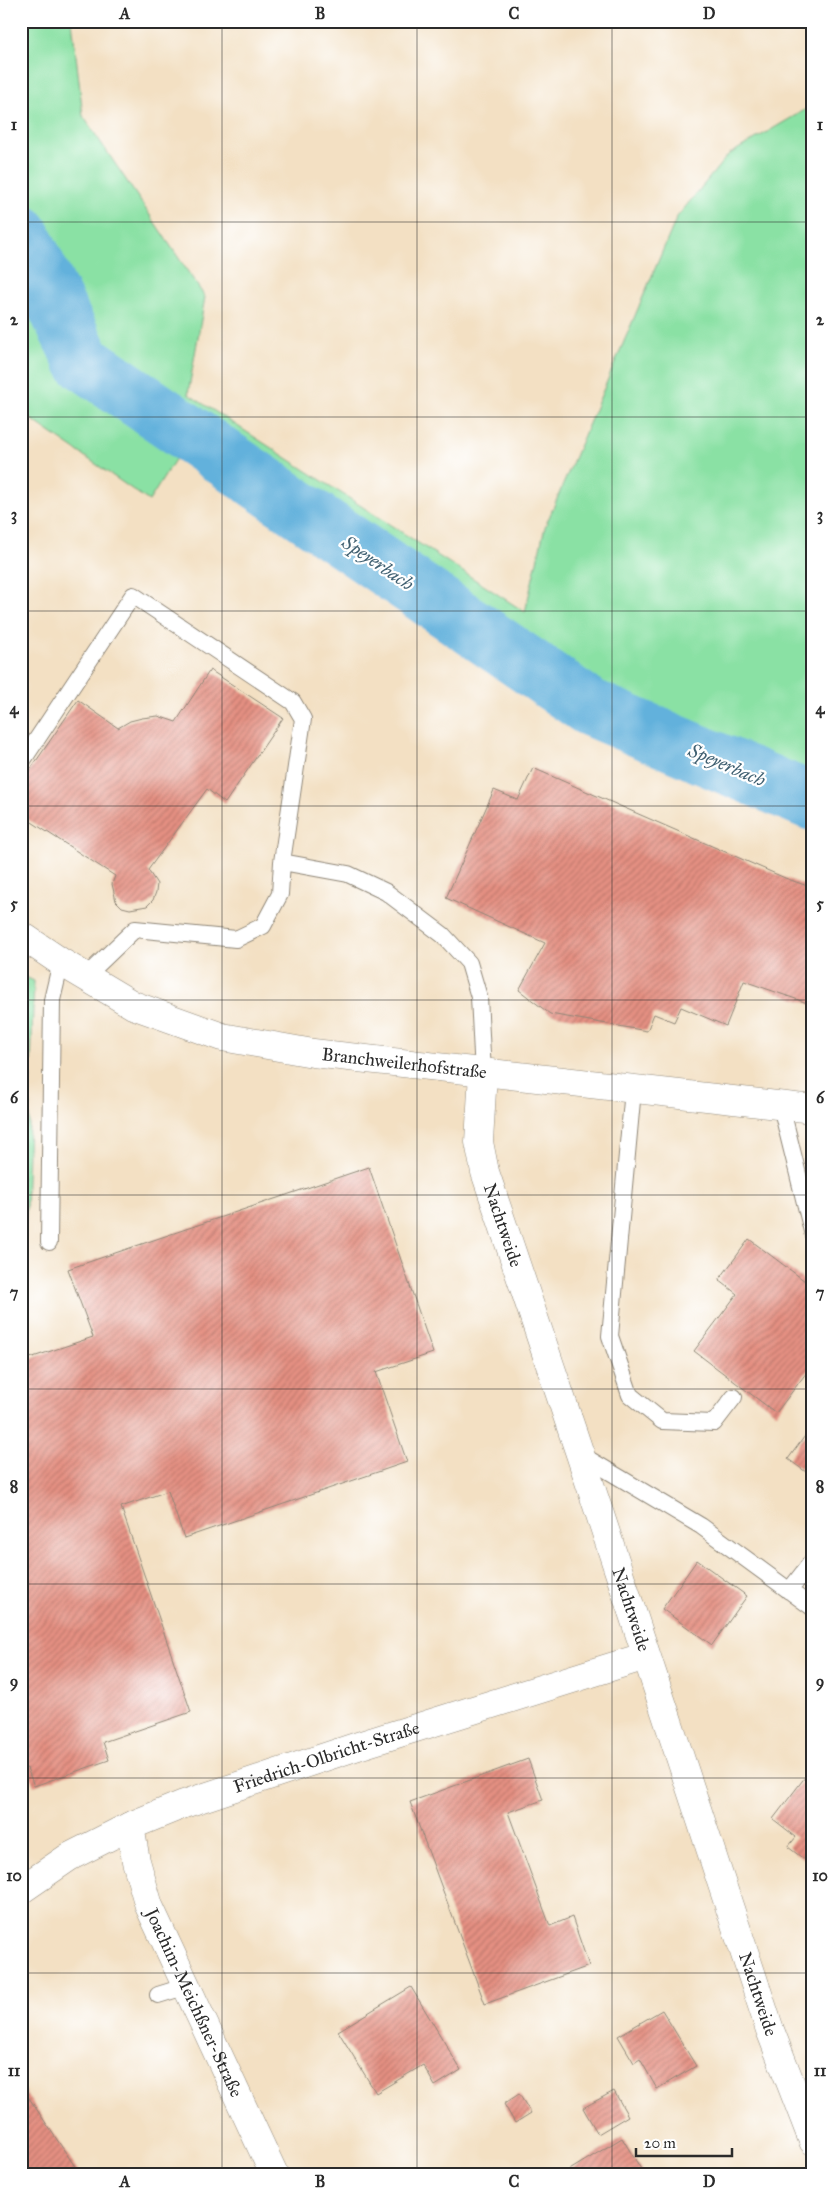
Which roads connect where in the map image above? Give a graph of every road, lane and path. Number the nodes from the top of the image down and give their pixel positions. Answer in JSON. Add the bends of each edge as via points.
{"nodes":[{"id":1,"x":21,"y":762,"type":"edge"},
{"id":2,"x":282,"y":862,"type":"junction"},
{"id":3,"x":21,"y":935,"type":"edge"},
{"id":4,"x":61,"y":962,"type":"junction"},
{"id":5,"x":86,"y":978,"type":"junction"},
{"id":6,"x":482,"y":1073,"type":"junction"},
{"id":7,"x":633,"y":1090,"type":"junction"},
{"id":8,"x":781,"y":1106,"type":"junction"},
{"id":9,"x":813,"y":1109,"type":"edge"},
{"id":10,"x":813,"y":1235,"type":"edge"},
{"id":11,"x":49,"y":1242,"type":"dead end"},
{"id":12,"x":734,"y":1397,"type":"dead end"},
{"id":13,"x":580,"y":1454,"type":"junction"},
{"id":14,"x":813,"y":1560,"type":"edge"},
{"id":15,"x":789,"y":1591,"type":"junction"},
{"id":16,"x":813,"y":1608,"type":"edge"},
{"id":17,"x":646,"y":1656,"type":"junction"},
{"id":18,"x":130,"y":1826,"type":"junction"},
{"id":19,"x":21,"y":1890,"type":"edge"},
{"id":20,"x":187,"y":1986,"type":"junction"},
{"id":21,"x":158,"y":1995,"type":"dead end"},
{"id":22,"x":813,"y":2141,"type":"edge"},
{"id":23,"x":274,"y":2174,"type":"edge"}],
"edges":[{"from":1,"to":2,"type":"lane","via":[[133,595],[293,702],[303,719]]},
{"from":2,"to":5,"type":"lane","via":[[280,894],[263,926],[236,939],[135,929]]},
{"from":2,"to":6,"type":"lane","via":[[348,874],[386,892],[443,935],[469,963],[479,997]]},
{"from":3,"to":4,"type":"street","name":"Branchweilerhofstraße"},
{"from":4,"to":5,"type":"street","name":"Branchweilerhofstraße"},
{"from":4,"to":11,"type":"lane","via":[[52,1000]]},
{"from":5,"to":6,"type":"street","name":"Branchweilerhofstraße","via":[[134,1005],[222,1037],[313,1053]]},
{"from":6,"to":7,"type":"street","name":"Branchweilerhofstraße"},
{"from":6,"to":13,"type":"street","name":"Nachtweide","via":[[479,1142],[485,1172]]},
{"from":7,"to":8,"type":"street","name":"Branchweilerhofstraße"},
{"from":7,"to":12,"type":"lane","via":[[610,1336],[630,1395],[662,1421],[714,1423]]},
{"from":8,"to":9,"type":"street","name":"Branchweilerhofstraße"},
{"from":8,"to":10,"type":"lane"},
{"from":13,"to":15,"type":"lane","via":[[701,1526]]},
{"from":13,"to":17,"type":"street","name":"Nachtweide"},
{"from":14,"to":15,"type":"lane"},
{"from":15,"to":16,"type":"lane"},
{"from":17,"to":18,"type":"street","name":"Friedrich-Olbricht-Straße","via":[[349,1749],[184,1804]]},
{"from":17,"to":22,"type":"street","name":"Nachtweide","via":[[770,2030]]},
{"from":18,"to":19,"type":"street","name":"Friedrich-Olbricht-Straße","via":[[69,1857]]},
{"from":18,"to":20,"type":"street","name":"Joachim-Meichßner-Straße","via":[[149,1906]]},
{"from":20,"to":21,"type":"lane"},
{"from":20,"to":23,"type":"street","name":"Joachim-Meichßner-Straße"}]}
